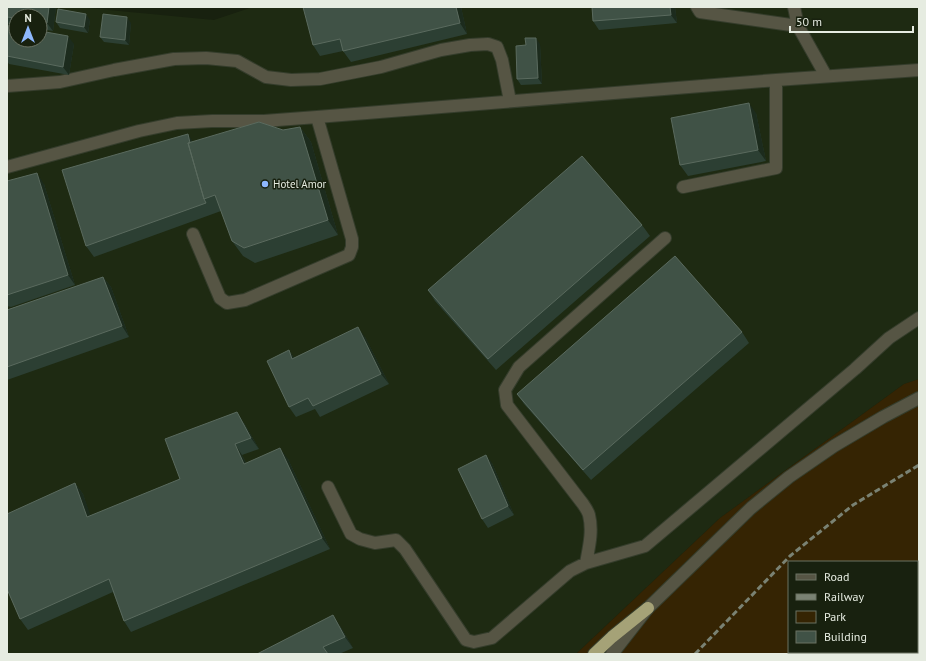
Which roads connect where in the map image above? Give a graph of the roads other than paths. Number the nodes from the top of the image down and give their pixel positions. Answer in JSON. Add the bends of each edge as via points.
{"nodes":[{"id":1,"x":697,"y":7,"type":"edge"},
{"id":2,"x":794,"y":7,"type":"edge"},
{"id":3,"x":798,"y":26,"type":"junction"},
{"id":4,"x":919,"y":70,"type":"edge"},
{"id":5,"x":826,"y":76,"type":"junction"},
{"id":6,"x":776,"y":80,"type":"junction"},
{"id":7,"x":7,"y":86,"type":"edge"},
{"id":8,"x":510,"y":101,"type":"junction"},
{"id":9,"x":317,"y":117,"type":"junction"},
{"id":10,"x":7,"y":167,"type":"edge"},
{"id":11,"x":683,"y":187,"type":"dead end"},
{"id":12,"x":193,"y":234,"type":"dead end"},
{"id":13,"x":665,"y":238,"type":"dead end"},
{"id":14,"x":919,"y":318,"type":"edge"},
{"id":15,"x":919,"y":398,"type":"edge"},
{"id":16,"x":328,"y":487,"type":"dead end"},
{"id":17,"x":586,"y":563,"type":"junction"},
{"id":18,"x":648,"y":608,"type":"junction"},
{"id":19,"x":594,"y":654,"type":"edge"},
{"id":20,"x":612,"y":654,"type":"edge"}],
"edges":[{"from":1,"to":3,"type":"street","via":[[700,12]]},
{"from":2,"to":3,"type":"street"},
{"from":3,"to":5,"type":"street"},
{"from":4,"to":5,"type":"street"},
{"from":5,"to":6,"type":"street"},
{"from":6,"to":8,"type":"street"},
{"from":6,"to":11,"type":"street","via":[[776,168]]},
{"from":7,"to":8,"type":"street","via":[[60,82],[174,59],[206,58],[237,61],[266,77],[291,80],[320,79],[381,67],[441,50],[488,44],[497,47]]},
{"from":8,"to":9,"type":"street"},
{"from":9,"to":10,"type":"street","via":[[177,123]]},
{"from":9,"to":12,"type":"street","via":[[352,239],[348,255],[245,300],[227,303],[220,298]]},
{"from":13,"to":17,"type":"street","via":[[519,367],[506,390],[507,405],[588,514],[590,544]]},
{"from":14,"to":17,"type":"street","via":[[889,338],[644,546]]},
{"from":15,"to":18,"type":"street","via":[[834,446],[789,478],[751,508]]},
{"from":16,"to":17,"type":"street","via":[[351,534],[375,543],[396,540],[405,549],[466,640],[474,642],[492,638],[570,571]]},
{"from":18,"to":19,"type":"highway","via":[[612,636]]},
{"from":18,"to":20,"type":"street"}]}
